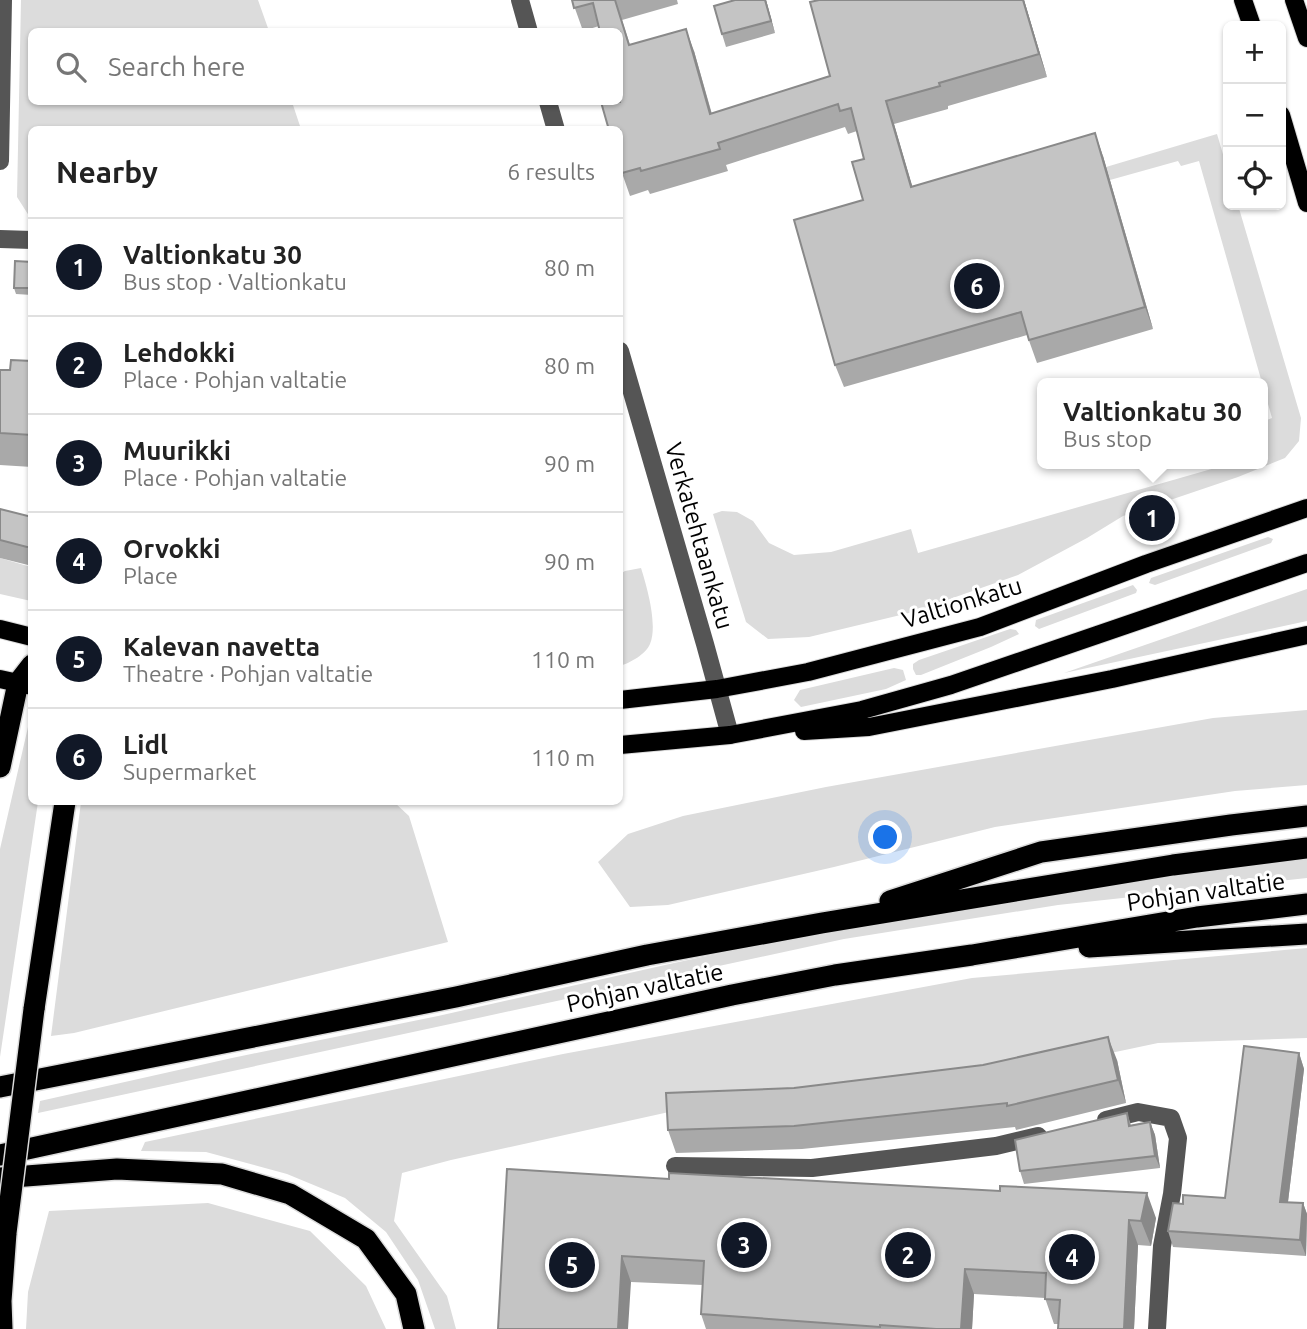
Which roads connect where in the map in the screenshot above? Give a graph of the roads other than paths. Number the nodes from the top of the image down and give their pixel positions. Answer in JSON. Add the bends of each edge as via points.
{"nodes":[{"id":1,"x":4,"y":0,"type":"edge"},
{"id":2,"x":520,"y":0,"type":"edge"},
{"id":3,"x":1243,"y":0,"type":"edge"},
{"id":4,"x":1294,"y":0,"type":"edge"},
{"id":5,"x":1250,"y":21,"type":"edge"},
{"id":6,"x":528,"y":28,"type":"edge"},
{"id":7,"x":1307,"y":38,"type":"edge"},
{"id":8,"x":549,"y":105,"type":"edge"},
{"id":9,"x":555,"y":126,"type":"edge"},
{"id":10,"x":1286,"y":132,"type":"edge"},
{"id":11,"x":0,"y":161,"type":"edge"},
{"id":12,"x":1307,"y":203,"type":"edge"},
{"id":13,"x":0,"y":239,"type":"edge"},
{"id":14,"x":28,"y":240,"type":"edge"},
{"id":15,"x":623,"y":361,"type":"edge"},
{"id":16,"x":1307,"y":508,"type":"edge"},
{"id":17,"x":1307,"y":563,"type":"edge"},
{"id":18,"x":0,"y":629,"type":"edge"},
{"id":19,"x":1307,"y":635,"type":"edge"},
{"id":20,"x":28,"y":636,"type":"edge"},
{"id":21,"x":17,"y":682,"type":"edge"},
{"id":22,"x":717,"y":689,"type":"junction"},
{"id":23,"x":623,"y":700,"type":"edge"},
{"id":24,"x":730,"y":735,"type":"junction"},
{"id":25,"x":623,"y":745,"type":"edge"},
{"id":26,"x":0,"y":767,"type":"edge"},
{"id":27,"x":65,"y":805,"type":"edge"},
{"id":28,"x":1307,"y":816,"type":"edge"},
{"id":29,"x":1307,"y":848,"type":"edge"},
{"id":30,"x":1307,"y":904,"type":"edge"},
{"id":31,"x":822,"y":923,"type":"junction"},
{"id":32,"x":1307,"y":934,"type":"edge"},
{"id":33,"x":972,"y":955,"type":"junction"},
{"id":34,"x":0,"y":1087,"type":"edge"},
{"id":35,"x":1086,"y":1125,"type":"edge"},
{"id":36,"x":1060,"y":1131,"type":"edge"},
{"id":37,"x":0,"y":1154,"type":"edge"},
{"id":38,"x":675,"y":1166,"type":"dead end"},
{"id":39,"x":0,"y":1178,"type":"edge"},
{"id":40,"x":2,"y":1329,"type":"edge"},
{"id":41,"x":414,"y":1329,"type":"edge"},
{"id":42,"x":1157,"y":1329,"type":"edge"}],
"edges":[{"from":1,"to":11,"type":"street"},
{"from":2,"to":6,"type":"street"},
{"from":3,"to":5,"type":"main road"},
{"from":4,"to":7,"type":"main road"},
{"from":8,"to":9,"type":"street"},
{"from":10,"to":12,"type":"main road"},
{"from":13,"to":14,"type":"street"},
{"from":15,"to":22,"type":"street","name":"Verkatehtaankatu"},
{"from":16,"to":22,"type":"main road","name":"Valtionkatu","via":[[980,627],[808,672]]},
{"from":17,"to":24,"type":"main road","via":[[951,685],[862,710]]},
{"from":18,"to":20,"type":"main road"},
{"from":19,"to":24,"type":"main road","via":[[869,727]]},
{"from":21,"to":26,"type":"highway"},
{"from":22,"to":23,"type":"main road","name":"Valtionkatu"},
{"from":22,"to":24,"type":"street","name":"Verkatehtaankatu"},
{"from":24,"to":25,"type":"main road"},
{"from":27,"to":40,"type":"highway","bridge":true,"via":[[6,1233]]},
{"from":28,"to":31,"type":"highway","via":[[1041,852]]},
{"from":29,"to":31,"type":"highway","name":"Pohjan valtatie","via":[[1173,865]]},
{"from":30,"to":33,"type":"highway","name":"Pohjan valtatie","via":[[1197,917]]},
{"from":31,"to":34,"type":"highway","name":"Pohjan valtatie"},
{"from":32,"to":33,"type":"highway"},
{"from":33,"to":37,"type":"highway","name":"Pohjan valtatie","via":[[732,995]]},
{"from":35,"to":42,"type":"street","via":[[1138,1112],[1171,1118],[1178,1138],[1161,1246]]},
{"from":36,"to":38,"type":"street","via":[[996,1146],[812,1168]]},
{"from":39,"to":41,"type":"highway","via":[[117,1169],[222,1174],[290,1194],[366,1239],[405,1294]]}]}
